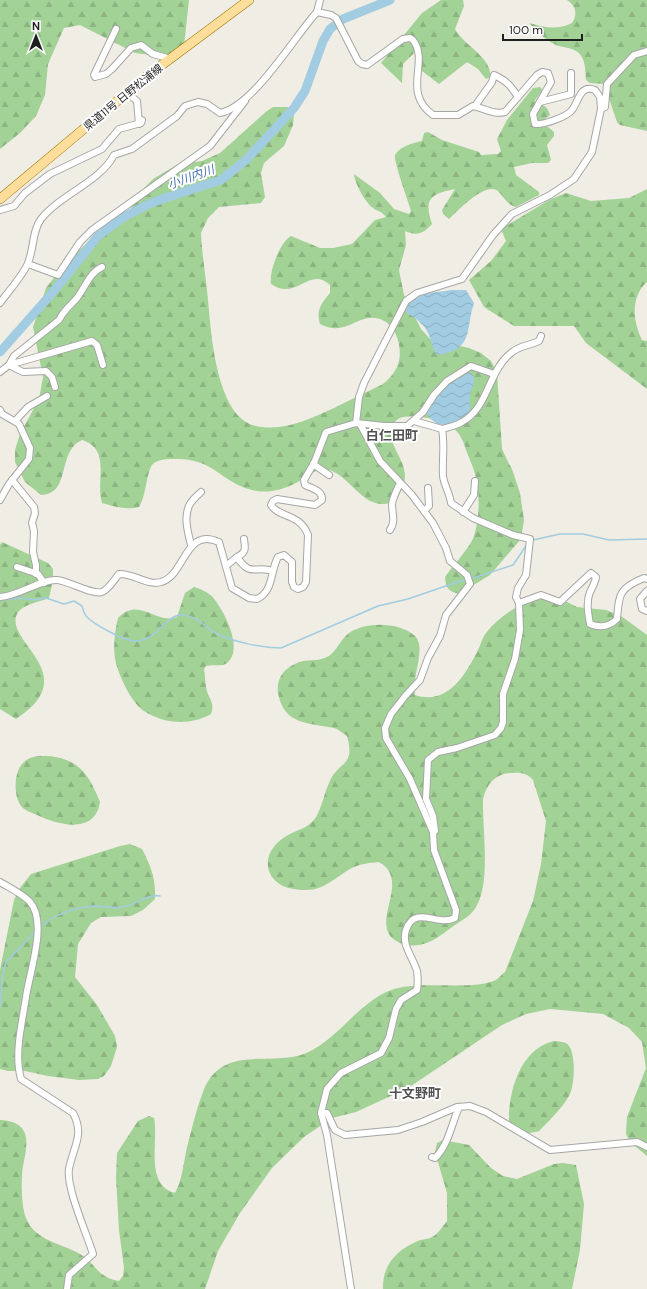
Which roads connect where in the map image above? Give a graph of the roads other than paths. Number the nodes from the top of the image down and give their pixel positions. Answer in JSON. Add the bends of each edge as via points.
{"nodes":[{"id":1,"x":249,"y":0,"type":"edge"},
{"id":2,"x":320,"y":0,"type":"edge"},
{"id":3,"x":317,"y":12,"type":"junction"},
{"id":4,"x":116,"y":29,"type":"dead end"},
{"id":5,"x":647,"y":51,"type":"edge"},
{"id":6,"x":171,"y":59,"type":"junction"},
{"id":7,"x":571,"y":73,"type":"dead end"},
{"id":8,"x":126,"y":93,"type":"junction"},
{"id":9,"x":518,"y":97,"type":"junction"},
{"id":10,"x":246,"y":99,"type":"junction"},
{"id":11,"x":540,"y":102,"type":"junction"},
{"id":12,"x":475,"y":106,"type":"junction"},
{"id":13,"x":601,"y":109,"type":"junction"},
{"id":14,"x":0,"y":199,"type":"edge"},
{"id":15,"x":0,"y":210,"type":"edge"},
{"id":16,"x":28,"y":264,"type":"junction"},
{"id":17,"x":102,"y":267,"type":"dead end"},
{"id":18,"x":0,"y":303,"type":"edge"},
{"id":19,"x":540,"y":336,"type":"dead end"},
{"id":20,"x":9,"y":365,"type":"junction"},
{"id":21,"x":103,"y":365,"type":"dead end"},
{"id":22,"x":0,"y":372,"type":"edge"},
{"id":23,"x":494,"y":374,"type":"junction"},
{"id":24,"x":55,"y":387,"type":"dead end"},
{"id":25,"x":47,"y":396,"type":"dead end"},
{"id":26,"x":0,"y":410,"type":"edge"},
{"id":27,"x":15,"y":421,"type":"junction"},
{"id":28,"x":414,"y":421,"type":"junction"},
{"id":29,"x":358,"y":424,"type":"junction"},
{"id":30,"x":442,"y":429,"type":"junction"},
{"id":31,"x":313,"y":464,"type":"junction"},
{"id":32,"x":329,"y":474,"type":"dead end"},
{"id":33,"x":12,"y":480,"type":"junction"},
{"id":34,"x":476,"y":481,"type":"dead end"},
{"id":35,"x":400,"y":483,"type":"junction"},
{"id":36,"x":428,"y":488,"type":"dead end"},
{"id":37,"x":201,"y":492,"type":"dead end"},
{"id":38,"x":0,"y":500,"type":"edge"},
{"id":39,"x":424,"y":511,"type":"junction"},
{"id":40,"x":463,"y":512,"type":"junction"},
{"id":41,"x":390,"y":530,"type":"dead end"},
{"id":42,"x":244,"y":539,"type":"dead end"},
{"id":43,"x":191,"y":546,"type":"junction"},
{"id":44,"x":238,"y":557,"type":"junction"},
{"id":45,"x":226,"y":566,"type":"junction"},
{"id":46,"x":18,"y":567,"type":"dead end"},
{"id":47,"x":273,"y":571,"type":"junction"},
{"id":48,"x":36,"y":574,"type":"junction"},
{"id":49,"x":647,"y":579,"type":"edge"},
{"id":50,"x":44,"y":583,"type":"junction"},
{"id":51,"x":647,"y":591,"type":"edge"},
{"id":52,"x":0,"y":597,"type":"edge"},
{"id":53,"x":519,"y":603,"type":"junction"},
{"id":54,"x":647,"y":611,"type":"edge"},
{"id":55,"x":434,"y":850,"type":"junction"},
{"id":56,"x":0,"y":882,"type":"edge"},
{"id":57,"x":459,"y":1107,"type":"junction"},
{"id":58,"x":321,"y":1113,"type":"junction"},
{"id":59,"x":647,"y":1146,"type":"edge"},
{"id":60,"x":432,"y":1157,"type":"dead end"},
{"id":61,"x":67,"y":1289,"type":"edge"},
{"id":62,"x":350,"y":1289,"type":"edge"}],
"edges":[{"from":1,"to":6,"type":"main road","name":"県道11号 日野松浦線"},
{"from":2,"to":3,"type":"street"},
{"from":3,"to":10,"type":"street"},
{"from":3,"to":12,"type":"street","via":[[332,15],[362,64],[367,65],[403,39],[413,40],[418,50],[418,98],[423,107],[433,115],[458,115]]},
{"from":4,"to":6,"type":"street","via":[[94,75],[96,77],[112,69],[135,45],[141,45],[153,54]]},
{"from":5,"to":13,"type":"street","via":[[634,55],[607,84],[605,107]]},
{"from":6,"to":8,"type":"main road","name":"県道11号 日野松浦線"},
{"from":7,"to":11,"type":"street","via":[[571,94]]},
{"from":8,"to":14,"type":"main road","name":"県道11号 日野松浦線"},
{"from":8,"to":15,"type":"street","via":[[137,101],[140,122],[119,129],[102,149],[50,174],[14,206]]},
{"from":9,"to":11,"type":"street","via":[[538,75],[542,72],[548,73],[551,82]]},
{"from":9,"to":12,"type":"street","via":[[505,112],[497,114]]},
{"from":9,"to":12,"type":"street","via":[[506,80],[494,75]]},
{"from":10,"to":16,"type":"street","via":[[244,105],[210,146],[92,230],[80,242],[58,275]]},
{"from":10,"to":16,"type":"street","via":[[228,111],[220,113],[207,104],[198,102],[185,106],[176,116],[132,149],[114,155],[108,166],[68,194],[40,221]]},
{"from":11,"to":13,"type":"street","via":[[533,114],[535,124],[540,125],[566,115],[587,88],[598,93]]},
{"from":13,"to":29,"type":"street","via":[[592,152],[574,179],[550,195],[512,214],[493,235],[462,279],[417,293],[406,301],[364,383],[359,397]]},
{"from":16,"to":18,"type":"street"},
{"from":17,"to":20,"type":"street","via":[[95,270],[59,320],[14,356]]},
{"from":19,"to":23,"type":"street","via":[[539,341],[519,346],[510,353],[498,365]]},
{"from":20,"to":21,"type":"street","via":[[92,341],[97,345]]},
{"from":20,"to":22,"type":"street"},
{"from":20,"to":24,"type":"street","via":[[23,372],[46,371],[52,377]]},
{"from":23,"to":28,"type":"street","via":[[471,366],[447,381]]},
{"from":23,"to":30,"type":"street","via":[[484,398],[474,411],[462,422]]},
{"from":25,"to":27,"type":"street","via":[[28,407]]},
{"from":26,"to":27,"type":"street","via":[[2,414]]},
{"from":27,"to":33,"type":"street","via":[[19,424],[30,448],[29,459]]},
{"from":28,"to":29,"type":"street","via":[[407,426],[398,427]]},
{"from":28,"to":30,"type":"street"},
{"from":29,"to":31,"type":"street","via":[[326,432]]},
{"from":29,"to":35,"type":"street","via":[[380,461]]},
{"from":30,"to":40,"type":"street","via":[[443,478],[451,504]]},
{"from":31,"to":32,"type":"street"},
{"from":31,"to":47,"type":"street","via":[[304,480],[305,485],[320,492],[322,496],[319,504],[277,499],[271,505],[278,511],[293,516],[306,530],[306,582],[303,587],[294,588],[292,562],[284,555],[278,557]]},
{"from":33,"to":38,"type":"street"},
{"from":33,"to":48,"type":"street","via":[[34,507],[32,523]]},
{"from":34,"to":40,"type":"street","via":[[474,495]]},
{"from":35,"to":39,"type":"street"},
{"from":35,"to":41,"type":"street","via":[[393,499],[394,519]]},
{"from":36,"to":39,"type":"street","via":[[430,506]]},
{"from":37,"to":43,"type":"street","via":[[189,505],[187,515]]},
{"from":39,"to":55,"type":"street","via":[[446,548],[450,561],[467,575],[470,584],[446,615],[440,636],[420,680],[392,714],[385,728],[386,738],[410,779],[433,832]]},
{"from":40,"to":53,"type":"street","via":[[513,535],[530,539],[526,575],[516,597]]},
{"from":42,"to":44,"type":"street","via":[[246,550]]},
{"from":43,"to":45,"type":"street","via":[[203,540],[212,539],[219,542]]},
{"from":43,"to":50,"type":"street","via":[[171,578],[162,582],[155,583],[126,573],[119,574],[107,588],[96,593],[55,580]]},
{"from":44,"to":45,"type":"street"},
{"from":44,"to":47,"type":"street","via":[[248,570],[264,568]]},
{"from":45,"to":47,"type":"street","via":[[232,588],[257,599],[268,592]]},
{"from":46,"to":48,"type":"street"},
{"from":48,"to":50,"type":"street"},
{"from":49,"to":53,"type":"street","via":[[625,587],[619,596],[617,619],[612,624],[598,628],[590,624],[587,607],[596,577],[591,573],[560,602],[541,595]]},
{"from":50,"to":52,"type":"street","via":[[10,596]]},
{"from":51,"to":54,"type":"street","via":[[640,599],[642,609]]},
{"from":53,"to":55,"type":"street","via":[[520,630],[515,659],[503,694],[501,728],[495,735],[438,752],[428,760],[426,799],[433,816],[436,841]]},
{"from":55,"to":58,"type":"street","via":[[455,903],[455,918],[450,921],[420,916],[410,922],[404,942],[417,971],[417,990],[401,1000],[396,1009],[389,1038],[381,1052],[342,1073],[327,1089]]},
{"from":56,"to":61,"type":"street","via":[[31,903],[37,919],[37,941],[19,1050],[21,1079],[73,1113],[79,1132],[69,1170],[71,1186],[93,1254],[69,1275]]},
{"from":57,"to":58,"type":"street","via":[[398,1130],[345,1135],[335,1130],[327,1113]]},
{"from":57,"to":59,"type":"street","via":[[470,1106],[486,1112],[550,1150],[637,1142]]},
{"from":57,"to":60,"type":"street","via":[[439,1155]]},
{"from":58,"to":62,"type":"street","via":[[328,1135]]}]}
